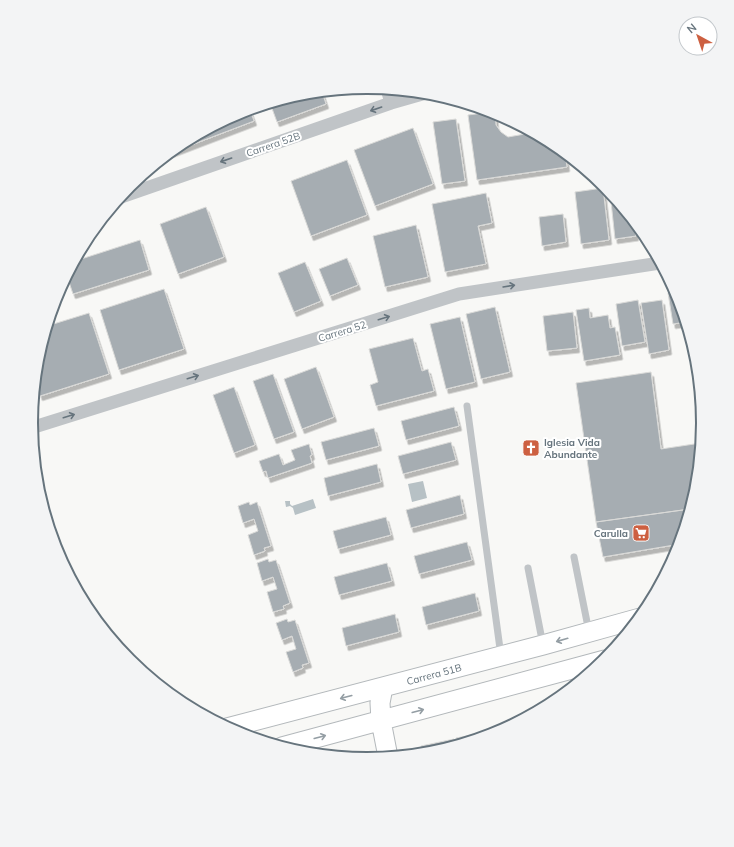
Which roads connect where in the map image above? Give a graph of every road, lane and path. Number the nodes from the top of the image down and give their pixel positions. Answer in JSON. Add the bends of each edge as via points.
{"nodes":[{"id":1,"x":389,"y":95,"type":"edge"},
{"id":2,"x":411,"y":97,"type":"edge"},
{"id":3,"x":391,"y":103,"type":"junction"},
{"id":4,"x":133,"y":192,"type":"edge"},
{"id":5,"x":655,"y":264,"type":"edge"},
{"id":6,"x":467,"y":406,"type":"dead end"},
{"id":7,"x":38,"y":426,"type":"edge"},
{"id":8,"x":574,"y":557,"type":"dead end"},
{"id":9,"x":528,"y":568,"type":"dead end"},
{"id":10,"x":630,"y":621,"type":"edge"},
{"id":11,"x":589,"y":632,"type":"junction"},
{"id":12,"x":543,"y":645,"type":"junction"},
{"id":13,"x":501,"y":656,"type":"junction"},
{"id":14,"x":592,"y":664,"type":"edge"},
{"id":15,"x":384,"y":687,"type":"junction"},
{"id":16,"x":381,"y":721,"type":"junction"},
{"id":17,"x":237,"y":725,"type":"edge"},
{"id":18,"x":294,"y":744,"type":"edge"},
{"id":19,"x":387,"y":752,"type":"edge"}],
"edges":[{"from":1,"to":3,"type":"street"},
{"from":2,"to":3,"type":"street","name":"Carrera 52B"},
{"from":3,"to":4,"type":"street","name":"Carrera 52B","one_way":true},
{"from":7,"to":5,"type":"street","name":"Carrera 52","one_way":true,"via":[[459,294]]},
{"from":6,"to":13,"type":"lane"},
{"from":8,"to":11,"type":"lane"},
{"from":9,"to":12,"type":"lane"},
{"from":10,"to":11,"type":"main road","name":"Carrera 51B"},
{"from":11,"to":12,"type":"main road","name":"Carrera 51B","one_way":true},
{"from":12,"to":13,"type":"main road","name":"Carrera 51B"},
{"from":13,"to":15,"type":"main road","name":"Carrera 51B"},
{"from":16,"to":14,"type":"main road","one_way":true},
{"from":15,"to":16,"type":"main road","via":[[380,703]]},
{"from":15,"to":17,"type":"main road","name":"Carrera 51B","one_way":true},
{"from":18,"to":16,"type":"main road","one_way":true},
{"from":16,"to":19,"type":"main road"}]}
